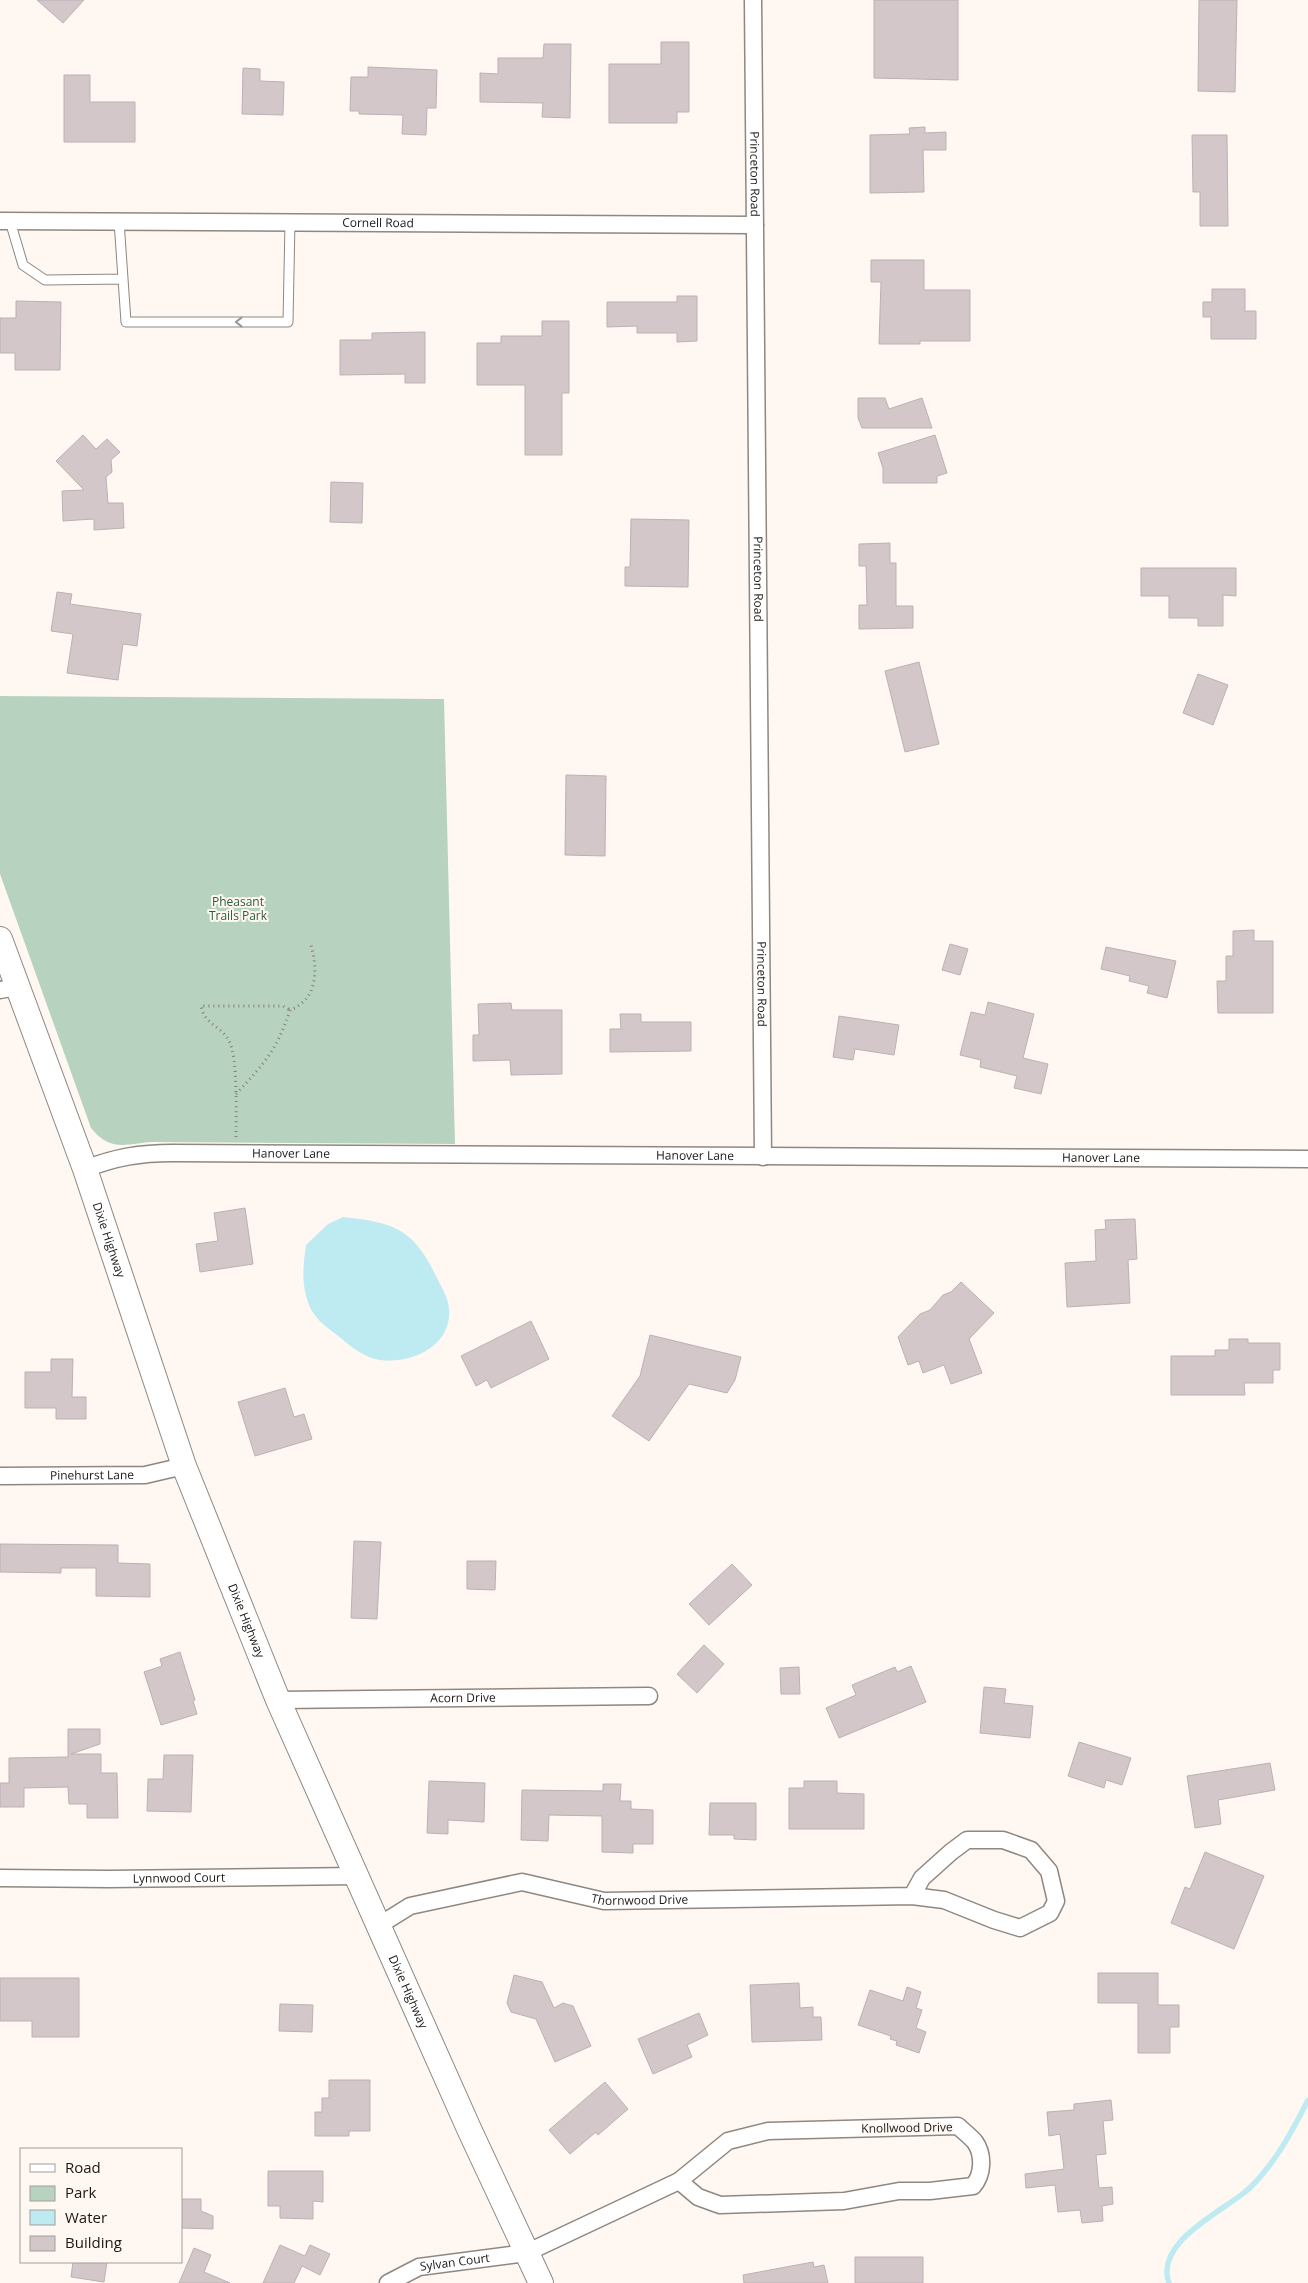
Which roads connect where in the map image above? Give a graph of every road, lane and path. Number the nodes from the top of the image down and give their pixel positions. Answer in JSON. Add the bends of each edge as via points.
{"nodes":[{"id":1,"x":753,"y":0,"type":"edge"},
{"id":2,"x":5,"y":221,"type":"edge"},
{"id":3,"x":119,"y":221,"type":"junction"},
{"id":4,"x":290,"y":222,"type":"junction"},
{"id":5,"x":755,"y":225,"type":"junction"},
{"id":6,"x":123,"y":279,"type":"junction"},
{"id":7,"x":0,"y":939,"type":"edge"},
{"id":8,"x":310,"y":942,"type":"dead end"},
{"id":9,"x":8,"y":988,"type":"edge"},
{"id":10,"x":290,"y":1010,"type":"junction"},
{"id":11,"x":236,"y":1095,"type":"junction"},
{"id":12,"x":235,"y":1152,"type":"junction"},
{"id":13,"x":763,"y":1157,"type":"junction"},
{"id":14,"x":1308,"y":1159,"type":"edge"},
{"id":15,"x":85,"y":1169,"type":"junction"},
{"id":16,"x":184,"y":1466,"type":"junction"},
{"id":17,"x":0,"y":1476,"type":"edge"},
{"id":18,"x":649,"y":1696,"type":"dead end"},
{"id":19,"x":278,"y":1700,"type":"junction"},
{"id":20,"x":358,"y":1876,"type":"junction"},
{"id":21,"x":0,"y":1878,"type":"edge"},
{"id":22,"x":912,"y":1896,"type":"junction"},
{"id":23,"x":378,"y":1926,"type":"junction"},
{"id":24,"x":679,"y":2181,"type":"junction"},
{"id":25,"x":526,"y":2253,"type":"junction"},
{"id":26,"x":388,"y":2283,"type":"edge"},
{"id":27,"x":541,"y":2283,"type":"edge"}],
"edges":[{"from":1,"to":5,"type":"street","name":"Princeton Road"},
{"from":2,"to":3,"type":"street","name":"Cornell Road"},
{"from":2,"to":6,"type":"lane","via":[[23,264],[45,280]]},
{"from":3,"to":4,"type":"street","name":"Cornell Road"},
{"from":3,"to":6,"type":"lane"},
{"from":4,"to":5,"type":"street","name":"Cornell Road"},
{"from":4,"to":6,"type":"lane","one_way":true,"via":[[288,322],[126,322]]},
{"from":5,"to":13,"type":"street","name":"Princeton Road"},
{"from":7,"to":9,"type":"main road","name":"Dixie Highway"},
{"from":8,"to":10,"type":"path","via":[[316,962],[314,983],[304,1002]]},
{"from":9,"to":15,"type":"main road","name":"Dixie Highway"},
{"from":10,"to":11,"type":"path","via":[[282,1033],[265,1063]]},
{"from":10,"to":11,"type":"path","via":[[282,1006],[201,1006],[203,1016],[230,1040]]},
{"from":11,"to":12,"type":"path"},
{"from":12,"to":13,"type":"street","name":"Hanover Lane"},
{"from":12,"to":15,"type":"street","name":"Hanover Lane","via":[[139,1154]]},
{"from":13,"to":14,"type":"street","name":"Hanover Lane"},
{"from":15,"to":16,"type":"main road","name":"Dixie Highway"},
{"from":16,"to":17,"type":"street","name":"Pinehurst Lane","via":[[145,1475]]},
{"from":16,"to":19,"type":"main road","name":"Dixie Highway"},
{"from":18,"to":19,"type":"street","name":"Acorn Drive"},
{"from":19,"to":20,"type":"main road","name":"Dixie Highway"},
{"from":20,"to":21,"type":"street","name":"Lynnwood Court"},
{"from":20,"to":23,"type":"main road","name":"Dixie Highway"},
{"from":22,"to":22,"type":"street","name":"Thornwood Drive","via":[[944,1900],[1020,1928],[1050,1913],[1056,1901],[1049,1871],[1031,1850],[1003,1840],[967,1840],[922,1878]]},
{"from":22,"to":23,"type":"street","name":"Thornwood Drive","via":[[604,1900],[522,1882],[410,1906]]},
{"from":23,"to":25,"type":"main road","name":"Dixie Highway"},
{"from":24,"to":24,"type":"street","name":"Knollwood Drive","via":[[698,2197],[720,2205],[844,2201],[899,2190],[974,2186],[980,2180],[981,2162],[975,2143],[958,2126],[768,2131],[728,2141]]},
{"from":24,"to":25,"type":"street","name":"Knollwood Drive"},
{"from":25,"to":26,"type":"street","name":"Sylvan Court","via":[[419,2267]]},
{"from":25,"to":27,"type":"main road","name":"Dixie Highway"}]}
